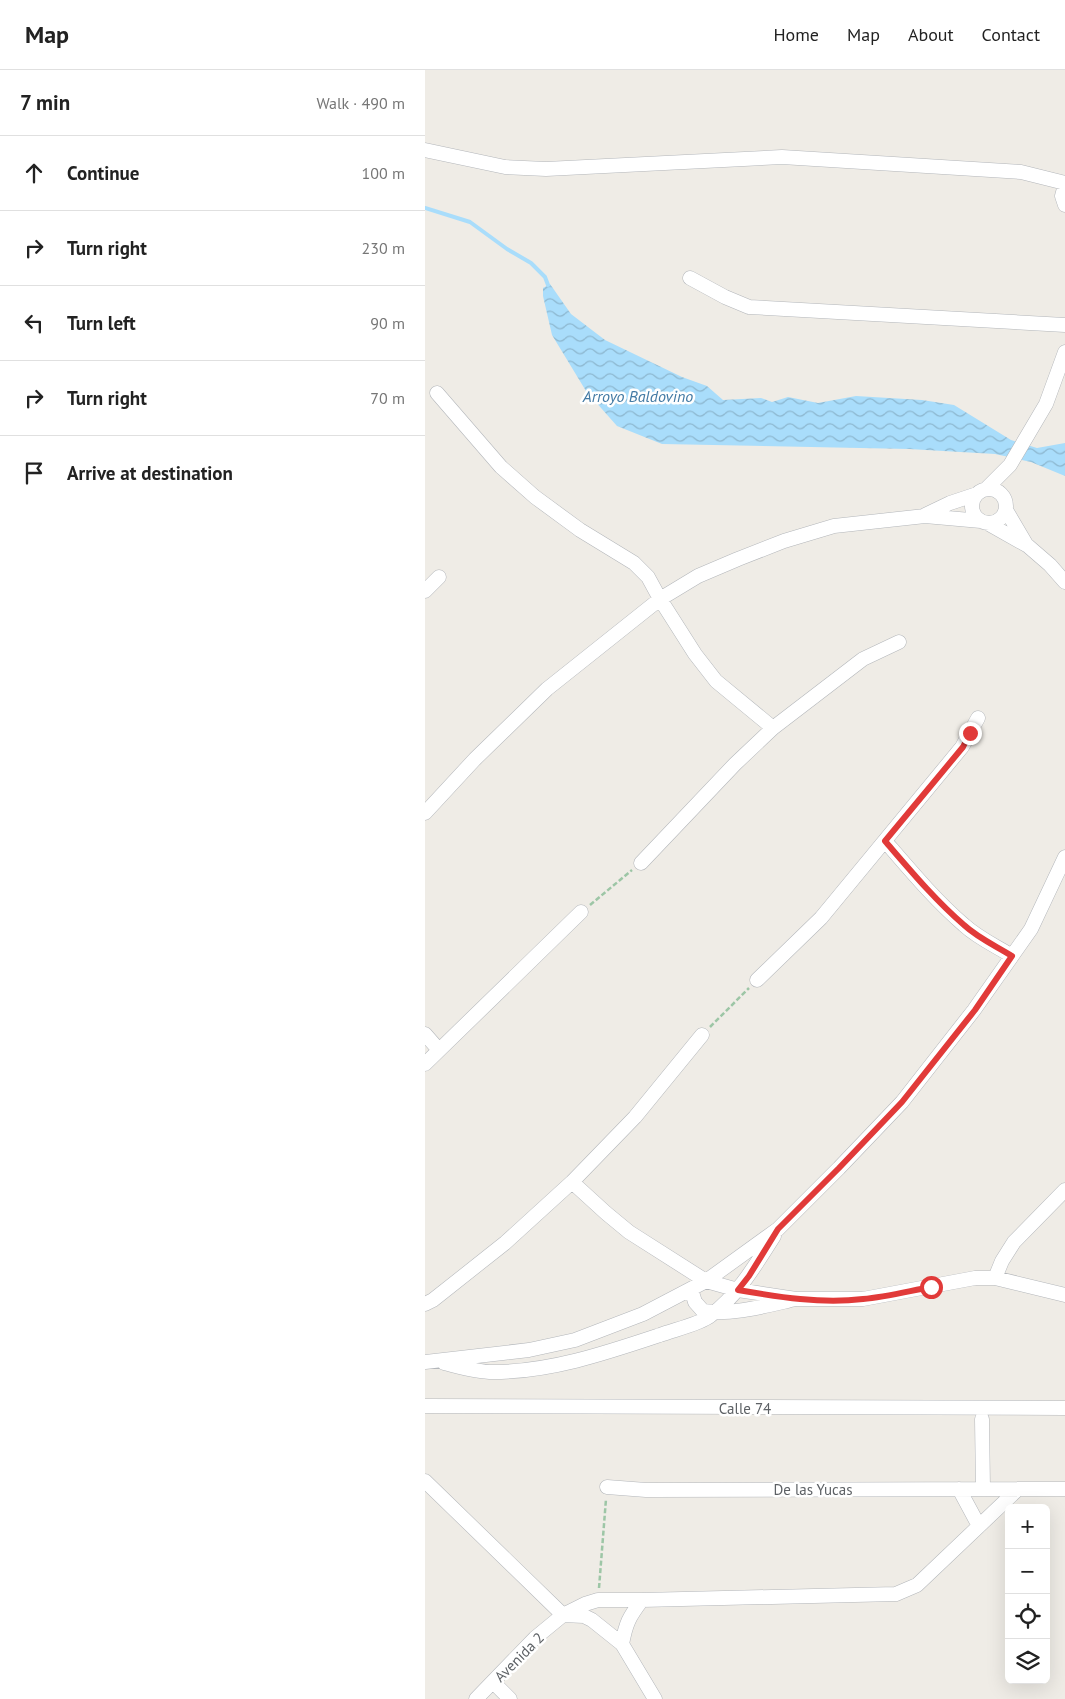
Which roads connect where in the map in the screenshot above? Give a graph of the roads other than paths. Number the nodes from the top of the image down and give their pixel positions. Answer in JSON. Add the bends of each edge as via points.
{"nodes":[{"id":1,"x":425,"y":150,"type":"edge"},
{"id":2,"x":1065,"y":184,"type":"edge"},
{"id":3,"x":1065,"y":206,"type":"edge"},
{"id":4,"x":690,"y":278,"type":"dead end"},
{"id":5,"x":1065,"y":325,"type":"edge"},
{"id":6,"x":1065,"y":352,"type":"edge"},
{"id":7,"x":437,"y":393,"type":"dead end"},
{"id":8,"x":1010,"y":465,"type":"junction"},
{"id":9,"x":982,"y":492,"type":"junction"},
{"id":10,"x":1006,"y":506,"type":"junction"},
{"id":11,"x":925,"y":516,"type":"junction"},
{"id":12,"x":984,"y":522,"type":"junction"},
{"id":13,"x":1028,"y":546,"type":"junction"},
{"id":14,"x":439,"y":576,"type":"dead end"},
{"id":15,"x":1065,"y":582,"type":"edge"},
{"id":16,"x":425,"y":591,"type":"edge"},
{"id":17,"x":660,"y":599,"type":"junction"},
{"id":18,"x":899,"y":642,"type":"dead end"},
{"id":19,"x":978,"y":718,"type":"dead end"},
{"id":20,"x":773,"y":728,"type":"junction"},
{"id":21,"x":425,"y":813,"type":"edge"},
{"id":22,"x":885,"y":841,"type":"junction"},
{"id":23,"x":1065,"y":857,"type":"edge"},
{"id":24,"x":641,"y":863,"type":"road end"},
{"id":25,"x":581,"y":912,"type":"road end"},
{"id":26,"x":1012,"y":956,"type":"junction"},
{"id":27,"x":757,"y":980,"type":"road end"},
{"id":28,"x":425,"y":1034,"type":"edge"},
{"id":29,"x":702,"y":1035,"type":"road end"},
{"id":30,"x":439,"y":1050,"type":"junction"},
{"id":31,"x":425,"y":1064,"type":"edge"},
{"id":32,"x":572,"y":1182,"type":"junction"},
{"id":33,"x":1065,"y":1190,"type":"edge"},
{"id":34,"x":778,"y":1229,"type":"junction"},
{"id":35,"x":995,"y":1278,"type":"junction"},
{"id":36,"x":706,"y":1281,"type":"junction"},
{"id":37,"x":691,"y":1289,"type":"junction"},
{"id":38,"x":738,"y":1290,"type":"junction"},
{"id":39,"x":1065,"y":1296,"type":"edge"},
{"id":40,"x":796,"y":1299,"type":"junction"},
{"id":41,"x":425,"y":1304,"type":"edge"},
{"id":42,"x":714,"y":1313,"type":"junction"},
{"id":43,"x":425,"y":1362,"type":"edge"},
{"id":44,"x":440,"y":1362,"type":"junction"},
{"id":45,"x":425,"y":1406,"type":"edge"},
{"id":46,"x":1065,"y":1408,"type":"edge"},
{"id":47,"x":982,"y":1419,"type":"dead end"},
{"id":48,"x":425,"y":1481,"type":"edge"},
{"id":49,"x":607,"y":1487,"type":"road end"},
{"id":50,"x":1065,"y":1488,"type":"edge"},
{"id":51,"x":959,"y":1489,"type":"junction"},
{"id":52,"x":983,"y":1489,"type":"junction"},
{"id":53,"x":1018,"y":1489,"type":"junction"},
{"id":54,"x":979,"y":1526,"type":"junction"},
{"id":55,"x":642,"y":1600,"type":"junction"},
{"id":56,"x":563,"y":1615,"type":"junction"},
{"id":57,"x":622,"y":1644,"type":"junction"},
{"id":58,"x":493,"y":1682,"type":"junction"},
{"id":59,"x":476,"y":1699,"type":"edge"},
{"id":60,"x":510,"y":1699,"type":"edge"},
{"id":61,"x":655,"y":1699,"type":"edge"}],
"edges":[{"from":1,"to":2,"type":"street","via":[[505,167],[538,169],[782,157],[1021,172]]},
{"from":2,"to":3,"type":"street","via":[[1062,196]]},
{"from":4,"to":5,"type":"street","via":[[749,307]]},
{"from":6,"to":8,"type":"street","via":[[1046,404]]},
{"from":7,"to":17,"type":"street","via":[[501,467],[580,530],[634,563],[648,576]]},
{"from":8,"to":9,"type":"street"},
{"from":8,"to":10,"type":"street"},
{"from":9,"to":10,"type":"street","via":[[991,489],[1001,493]]},
{"from":9,"to":11,"type":"street"},
{"from":9,"to":12,"type":"street","via":[[972,506],[973,512]]},
{"from":10,"to":12,"type":"street","via":[[998,521]]},
{"from":10,"to":13,"type":"street","via":[[1013,525]]},
{"from":11,"to":12,"type":"street"},
{"from":11,"to":17,"type":"street","via":[[834,526],[784,541],[698,576]]},
{"from":12,"to":13,"type":"street"},
{"from":13,"to":15,"type":"street"},
{"from":14,"to":16,"type":"street"},
{"from":17,"to":20,"type":"street","via":[[716,680]]},
{"from":17,"to":21,"type":"street","via":[[547,689]]},
{"from":18,"to":20,"type":"street","via":[[863,659]]},
{"from":19,"to":22,"type":"street","via":[[963,747]]},
{"from":20,"to":24,"type":"street"},
{"from":22,"to":26,"type":"street","via":[[964,926]]},
{"from":22,"to":27,"type":"street","via":[[821,918]]},
{"from":23,"to":26,"type":"street","via":[[1031,929]]},
{"from":25,"to":30,"type":"street"},
{"from":26,"to":34,"type":"street","via":[[975,1010],[902,1102]]},
{"from":28,"to":30,"type":"street"},
{"from":29,"to":32,"type":"street","via":[[635,1117]]},
{"from":30,"to":31,"type":"street"},
{"from":32,"to":36,"type":"street","via":[[629,1232]]},
{"from":32,"to":41,"type":"street","via":[[505,1243]]},
{"from":33,"to":35,"type":"street","via":[[1014,1242]]},
{"from":34,"to":36,"type":"street"},
{"from":34,"to":38,"type":"street"},
{"from":35,"to":39,"type":"street"},
{"from":35,"to":40,"type":"street","via":[[975,1278],[863,1299]]},
{"from":36,"to":37,"type":"street"},
{"from":36,"to":38,"type":"street"},
{"from":37,"to":42,"type":"street","via":[[695,1302],[703,1311]]},
{"from":37,"to":44,"type":"street","via":[[643,1314],[575,1340]]},
{"from":38,"to":40,"type":"street"},
{"from":38,"to":42,"type":"street"},
{"from":40,"to":42,"type":"street"},
{"from":42,"to":44,"type":"street","via":[[708,1318],[599,1356],[537,1368],[492,1372]]},
{"from":43,"to":44,"type":"street"},
{"from":45,"to":46,"type":"street","name":"Calle 74"},
{"from":47,"to":52,"type":"street"},
{"from":48,"to":56,"type":"street"},
{"from":49,"to":51,"type":"street","name":"De las Yucas","via":[[646,1490]]},
{"from":50,"to":53,"type":"street","name":"De las Yucas"},
{"from":51,"to":52,"type":"street","name":"De las Yucas"},
{"from":51,"to":54,"type":"street"},
{"from":52,"to":53,"type":"street","name":"De las Yucas"},
{"from":53,"to":54,"type":"street"},
{"from":54,"to":55,"type":"street","via":[[917,1585],[896,1594]]},
{"from":55,"to":56,"type":"street","name":"Avenida 2","via":[[598,1600]]},
{"from":55,"to":57,"type":"street","via":[[626,1623]]},
{"from":56,"to":57,"type":"street","via":[[584,1616]]},
{"from":56,"to":58,"type":"street","name":"Avenida 2","via":[[535,1638]]},
{"from":57,"to":61,"type":"street"},
{"from":58,"to":59,"type":"street","name":"Avenida 2"},
{"from":58,"to":60,"type":"street"}]}
